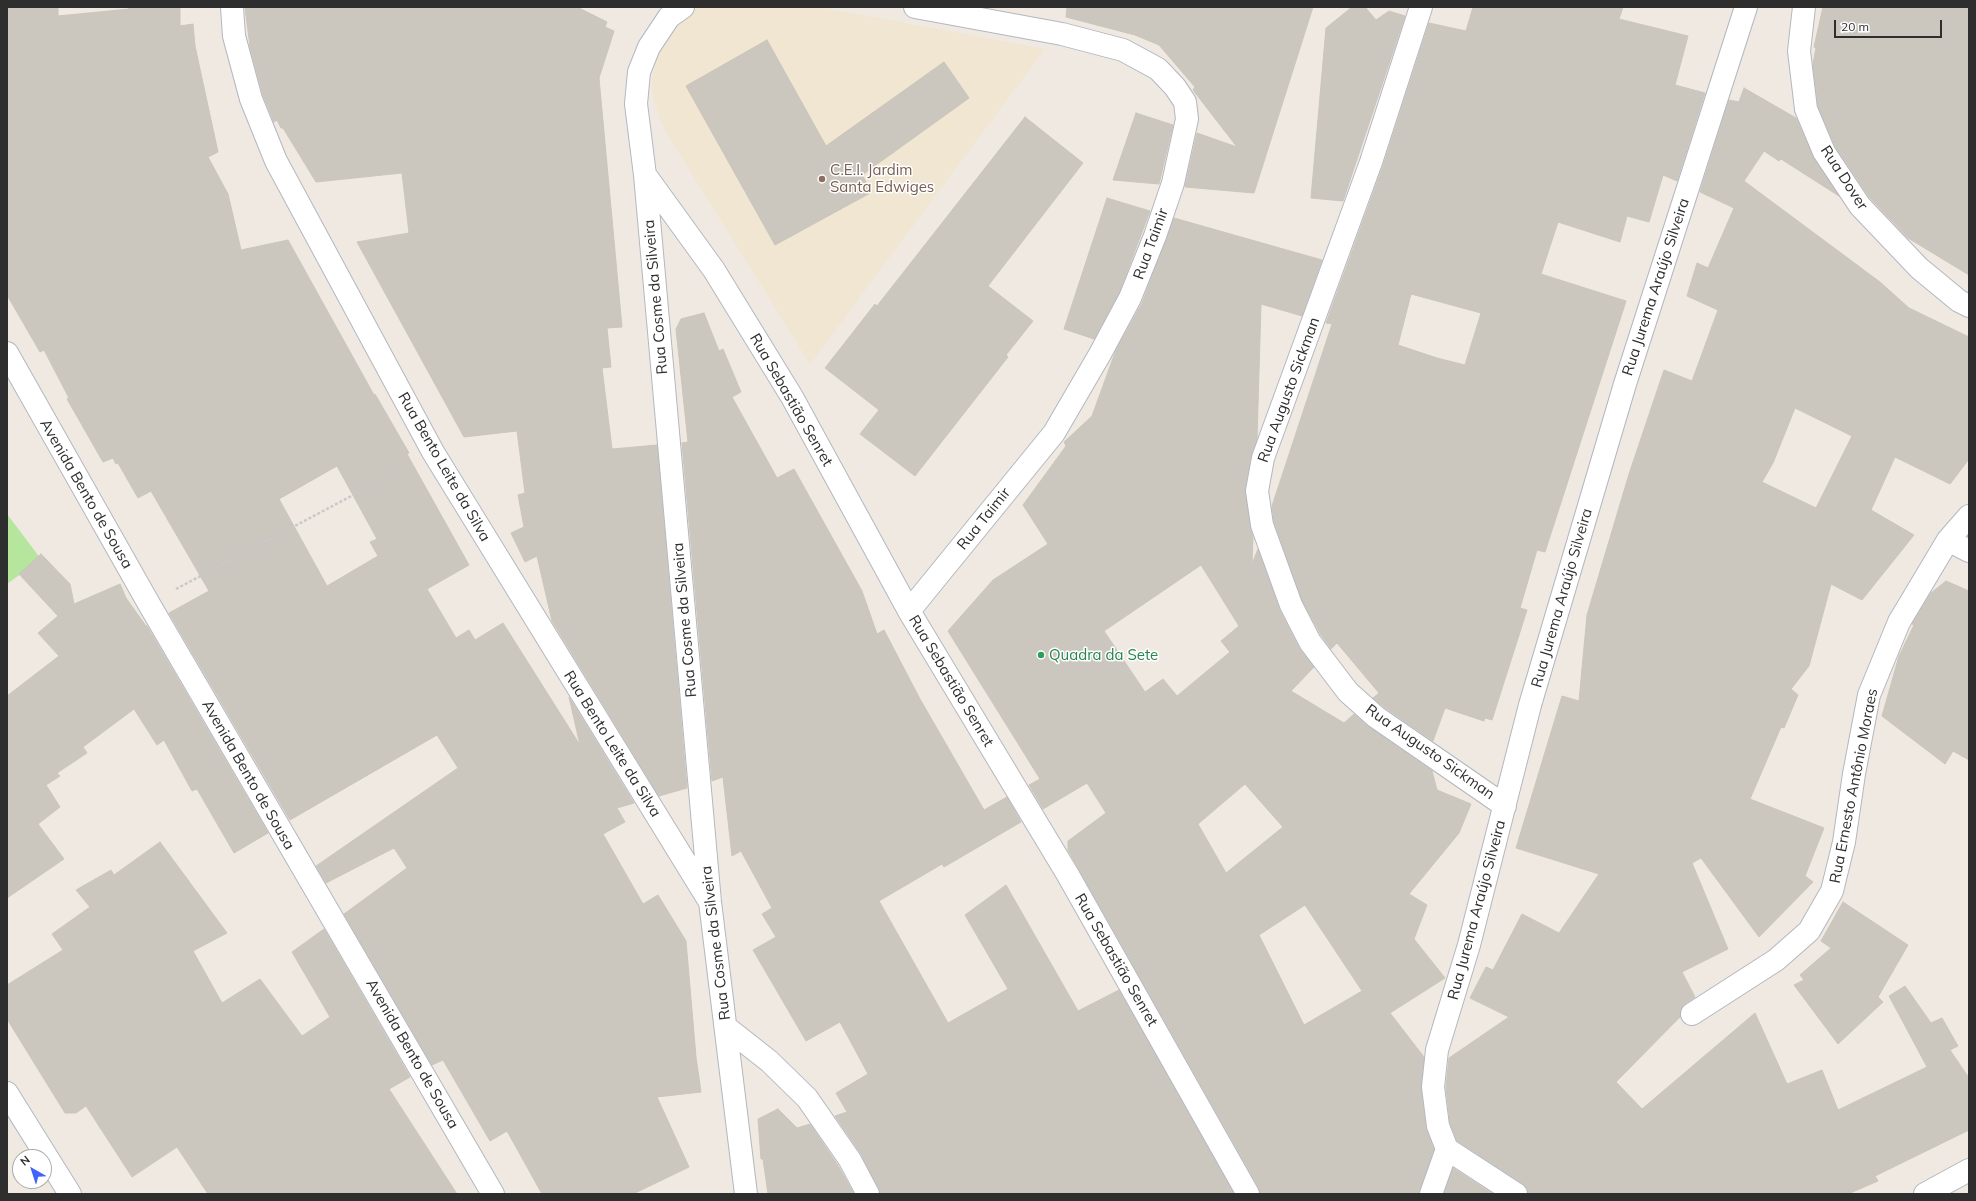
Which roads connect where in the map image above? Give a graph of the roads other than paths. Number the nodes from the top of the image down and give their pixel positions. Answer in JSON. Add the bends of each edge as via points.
{"nodes":[{"id":1,"x":232,"y":7,"type":"edge"},
{"id":2,"x":683,"y":7,"type":"edge"},
{"id":3,"x":915,"y":7,"type":"edge"},
{"id":4,"x":1421,"y":7,"type":"edge"},
{"id":5,"x":1746,"y":7,"type":"edge"},
{"id":6,"x":1804,"y":7,"type":"edge"},
{"id":7,"x":645,"y":175,"type":"junction"},
{"id":8,"x":1969,"y":306,"type":"edge"},
{"id":9,"x":7,"y":353,"type":"edge"},
{"id":10,"x":1969,"y":516,"type":"edge"},
{"id":11,"x":1948,"y":540,"type":"junction"},
{"id":12,"x":1969,"y":551,"type":"edge"},
{"id":13,"x":909,"y":611,"type":"junction"},
{"id":14,"x":1505,"y":806,"type":"junction"},
{"id":15,"x":710,"y":902,"type":"junction"},
{"id":16,"x":1692,"y":1014,"type":"dead end"},
{"id":17,"x":727,"y":1028,"type":"junction"},
{"id":18,"x":7,"y":1093,"type":"edge"},
{"id":19,"x":1447,"y":1149,"type":"junction"},
{"id":20,"x":1969,"y":1170,"type":"edge"},
{"id":21,"x":70,"y":1194,"type":"edge"},
{"id":22,"x":493,"y":1194,"type":"edge"},
{"id":23,"x":746,"y":1194,"type":"edge"},
{"id":24,"x":868,"y":1194,"type":"edge"},
{"id":25,"x":1248,"y":1194,"type":"edge"},
{"id":26,"x":1431,"y":1194,"type":"edge"},
{"id":27,"x":1516,"y":1194,"type":"edge"},
{"id":28,"x":1925,"y":1194,"type":"edge"}],
"edges":[{"from":1,"to":15,"type":"street","name":"Rua Bento Leite da Silva","via":[[234,36],[251,99],[276,161],[433,452]]},
{"from":2,"to":7,"type":"street","name":"Rua Cosme da Silveira","via":[[669,17],[649,47],[639,72],[636,104]]},
{"from":3,"to":13,"type":"street","name":"Rua Taimir","via":[[1062,34],[1122,50],[1158,69],[1175,87],[1185,102],[1187,119],[1173,183],[1155,236],[1130,298],[1100,354],[1054,433]]},
{"from":4,"to":14,"type":"street","name":"Rua Augusto Sickman","via":[[1371,162],[1263,458],[1257,491],[1262,525],[1291,605],[1310,642],[1348,692],[1376,717]]},
{"from":5,"to":14,"type":"street","name":"Rua Jurema Araújo Silveira","via":[[1625,384],[1530,705]]},
{"from":6,"to":8,"type":"street","name":"Rua Dover","via":[[1799,51],[1806,109],[1824,152],[1860,206],[1919,268],[1959,301]]},
{"from":7,"to":13,"type":"street","name":"Rua Sebastião Senret","via":[[714,270],[792,397]]},
{"from":7,"to":15,"type":"street","name":"Rua Cosme da Silveira"},
{"from":9,"to":22,"type":"street","name":"Avenida Bento de Sousa","via":[[149,604]]},
{"from":10,"to":11,"type":"street","name":"Rua Ernesto Antônio Moraes"},
{"from":11,"to":12,"type":"street"},
{"from":11,"to":16,"type":"street","name":"Rua Ernesto Antônio Moraes","via":[[1899,622],[1869,695],[1844,842],[1832,891],[1809,930],[1776,960]]},
{"from":13,"to":25,"type":"street","name":"Rua Sebastião Senret","via":[[1068,875]]},
{"from":14,"to":19,"type":"street","name":"Rua Jurema Araújo Silveira","via":[[1469,945],[1437,1050],[1433,1087],[1438,1126]]},
{"from":15,"to":17,"type":"street","name":"Rua Cosme da Silveira"},
{"from":17,"to":23,"type":"street","name":"Rua Cosme da Silveira"},
{"from":17,"to":24,"type":"street","via":[[769,1062],[807,1098],[850,1160]]},
{"from":18,"to":21,"type":"street"},
{"from":19,"to":26,"type":"street"},
{"from":19,"to":27,"type":"street"},
{"from":20,"to":28,"type":"street"}]}
